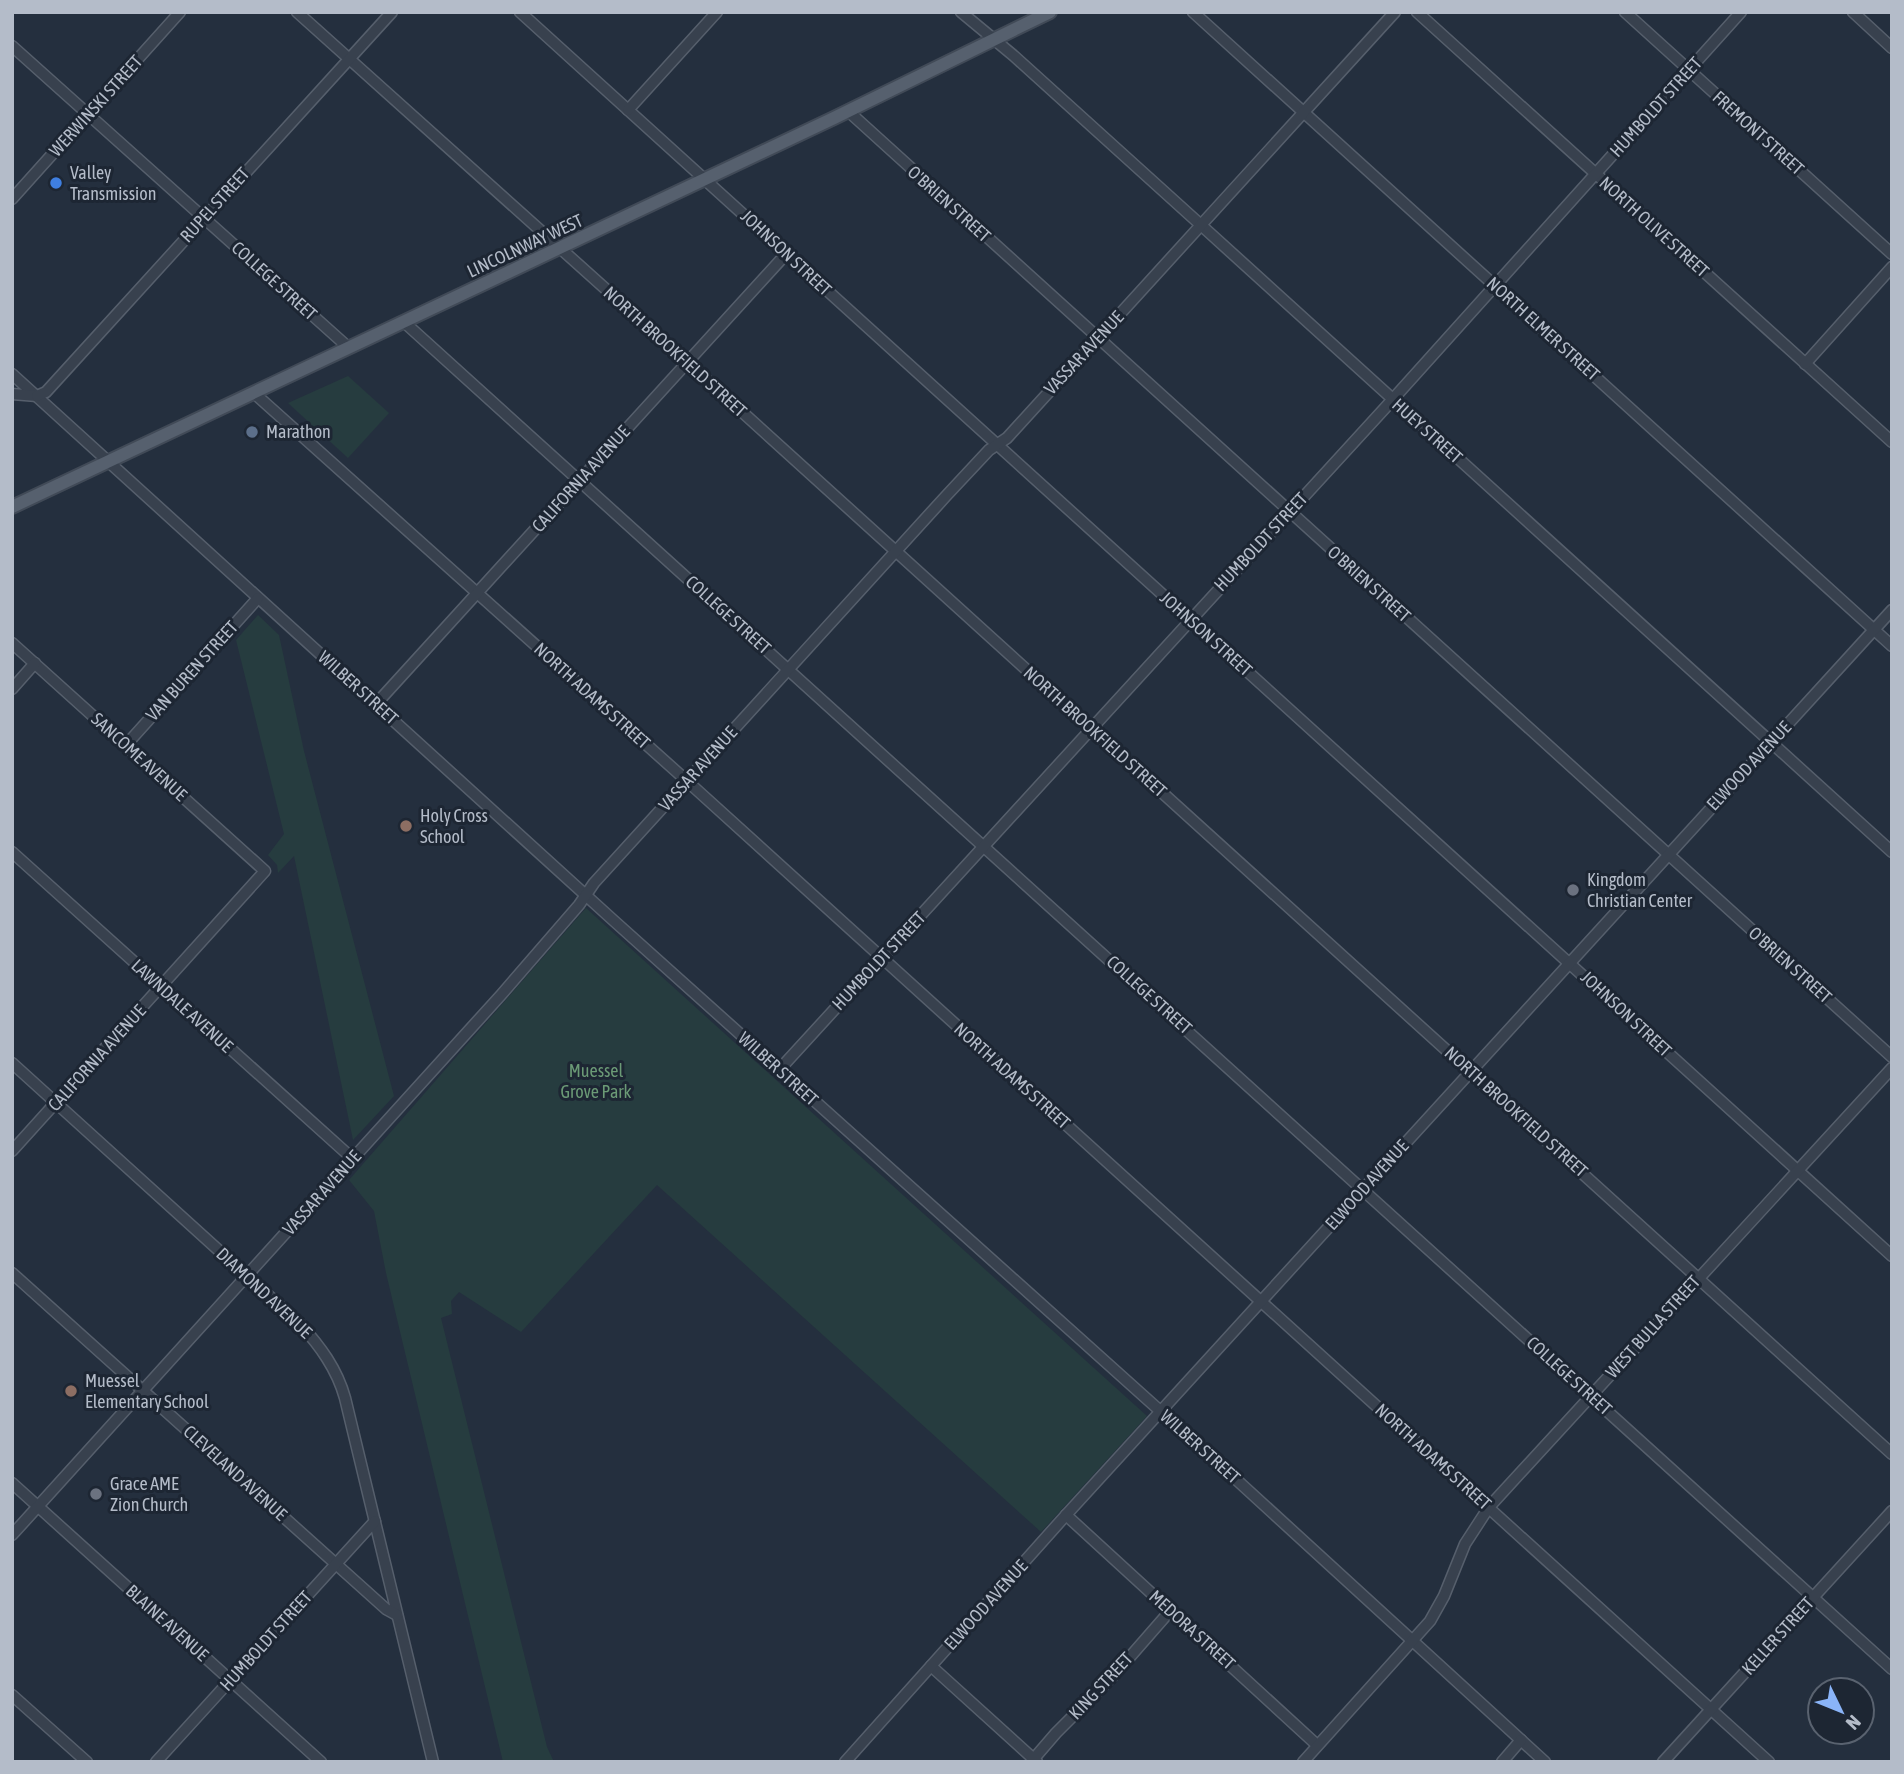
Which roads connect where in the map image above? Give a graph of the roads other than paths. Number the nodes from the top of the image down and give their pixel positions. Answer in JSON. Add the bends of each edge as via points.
{"nodes":[{"id":1,"x":180,"y":12,"type":"edge"},
{"id":2,"x":297,"y":12,"type":"edge"},
{"id":3,"x":392,"y":12,"type":"edge"},
{"id":4,"x":520,"y":12,"type":"edge"},
{"id":5,"x":717,"y":12,"type":"edge"},
{"id":6,"x":961,"y":12,"type":"edge"},
{"id":7,"x":1050,"y":12,"type":"edge"},
{"id":8,"x":1194,"y":12,"type":"edge"},
{"id":9,"x":1395,"y":12,"type":"edge"},
{"id":10,"x":1417,"y":12,"type":"edge"},
{"id":11,"x":1625,"y":12,"type":"edge"},
{"id":12,"x":1741,"y":12,"type":"edge"},
{"id":13,"x":1853,"y":12,"type":"edge"},
{"id":14,"x":532,"y":16,"type":"edge"},
{"id":15,"x":995,"y":41,"type":"junction"},
{"id":16,"x":12,"y":47,"type":"edge"},
{"id":17,"x":1892,"y":48,"type":"edge"},
{"id":18,"x":349,"y":59,"type":"junction"},
{"id":19,"x":1689,"y":70,"type":"junction"},
{"id":20,"x":628,"y":110,"type":"junction"},
{"id":21,"x":848,"y":111,"type":"junction"},
{"id":22,"x":1304,"y":113,"type":"junction"},
{"id":23,"x":88,"y":114,"type":"junction"},
{"id":24,"x":1595,"y":174,"type":"junction"},
{"id":25,"x":705,"y":179,"type":"junction"},
{"id":26,"x":12,"y":199,"type":"edge"},
{"id":27,"x":204,"y":218,"type":"junction"},
{"id":28,"x":1202,"y":226,"type":"junction"},
{"id":29,"x":560,"y":248,"type":"junction"},
{"id":30,"x":786,"y":254,"type":"junction"},
{"id":31,"x":1892,"y":254,"type":"edge"},
{"id":32,"x":1892,"y":267,"type":"edge"},
{"id":33,"x":1495,"y":286,"type":"junction"},
{"id":34,"x":404,"y":322,"type":"junction"},
{"id":35,"x":1097,"y":338,"type":"junction"},
{"id":36,"x":349,"y":348,"type":"junction"},
{"id":37,"x":687,"y":362,"type":"junction"},
{"id":38,"x":1805,"y":364,"type":"junction"},
{"id":39,"x":12,"y":374,"type":"edge"},
{"id":40,"x":254,"y":393,"type":"junction"},
{"id":41,"x":12,"y":394,"type":"edge"},
{"id":42,"x":37,"y":396,"type":"junction"},
{"id":43,"x":1393,"y":400,"type":"junction"},
{"id":44,"x":1892,"y":442,"type":"edge"},
{"id":45,"x":996,"y":444,"type":"junction"},
{"id":46,"x":109,"y":461,"type":"junction"},
{"id":47,"x":579,"y":481,"type":"junction"},
{"id":48,"x":12,"y":507,"type":"edge"},
{"id":49,"x":1289,"y":512,"type":"junction"},
{"id":50,"x":896,"y":552,"type":"junction"},
{"id":51,"x":478,"y":592,"type":"junction"},
{"id":52,"x":258,"y":598,"type":"junction"},
{"id":53,"x":1892,"y":610,"type":"edge"},
{"id":54,"x":1190,"y":621,"type":"junction"},
{"id":55,"x":1874,"y":629,"type":"junction"},
{"id":56,"x":12,"y":643,"type":"edge"},
{"id":57,"x":1892,"y":646,"type":"edge"},
{"id":58,"x":35,"y":663,"type":"junction"},
{"id":59,"x":789,"y":670,"type":"junction"},
{"id":60,"x":12,"y":689,"type":"edge"},
{"id":61,"x":376,"y":704,"type":"junction"},
{"id":62,"x":1091,"y":729,"type":"junction"},
{"id":63,"x":1771,"y":742,"type":"junction"},
{"id":64,"x":126,"y":745,"type":"junction"},
{"id":65,"x":687,"y":781,"type":"junction"},
{"id":66,"x":984,"y":846,"type":"junction"},
{"id":67,"x":12,"y":852,"type":"edge"},
{"id":68,"x":1892,"y":852,"type":"edge"},
{"id":69,"x":1668,"y":854,"type":"junction"},
{"id":70,"x":265,"y":871,"type":"joint"},
{"id":71,"x":586,"y":895,"type":"junction"},
{"id":72,"x":882,"y":959,"type":"junction"},
{"id":73,"x":1570,"y":962,"type":"junction"},
{"id":74,"x":161,"y":986,"type":"junction"},
{"id":75,"x":1892,"y":1057,"type":"edge"},
{"id":76,"x":12,"y":1063,"type":"edge"},
{"id":77,"x":1892,"y":1068,"type":"edge"},
{"id":78,"x":779,"y":1070,"type":"junction"},
{"id":79,"x":1471,"y":1071,"type":"junction"},
{"id":80,"x":56,"y":1102,"type":"junction"},
{"id":81,"x":12,"y":1151,"type":"edge"},
{"id":82,"x":353,"y":1158,"type":"junction"},
{"id":83,"x":1797,"y":1170,"type":"junction"},
{"id":84,"x":1363,"y":1189,"type":"junction"},
{"id":85,"x":1892,"y":1256,"type":"edge"},
{"id":86,"x":12,"y":1273,"type":"edge"},
{"id":87,"x":248,"y":1275,"type":"junction"},
{"id":88,"x":1698,"y":1278,"type":"junction"},
{"id":89,"x":1262,"y":1301,"type":"junction"},
{"id":90,"x":144,"y":1391,"type":"junction"},
{"id":91,"x":1591,"y":1396,"type":"junction"},
{"id":92,"x":1161,"y":1412,"type":"junction"},
{"id":93,"x":1892,"y":1454,"type":"edge"},
{"id":94,"x":12,"y":1483,"type":"edge"},
{"id":95,"x":38,"y":1507,"type":"junction"},
{"id":96,"x":1489,"y":1507,"type":"junction"},
{"id":97,"x":1892,"y":1510,"type":"edge"},
{"id":98,"x":1066,"y":1515,"type":"junction"},
{"id":99,"x":375,"y":1521,"type":"junction"},
{"id":100,"x":12,"y":1535,"type":"edge"},
{"id":101,"x":336,"y":1564,"type":"junction"},
{"id":102,"x":1813,"y":1598,"type":"junction"},
{"id":103,"x":1170,"y":1611,"type":"junction"},
{"id":104,"x":397,"y":1615,"type":"junction"},
{"id":105,"x":1413,"y":1641,"type":"junction"},
{"id":106,"x":931,"y":1666,"type":"junction"},
{"id":107,"x":1892,"y":1669,"type":"edge"},
{"id":108,"x":231,"y":1680,"type":"junction"},
{"id":109,"x":12,"y":1695,"type":"edge"},
{"id":110,"x":1711,"y":1709,"type":"junction"},
{"id":111,"x":1521,"y":1740,"type":"junction"},
{"id":112,"x":1317,"y":1745,"type":"junction"},
{"id":113,"x":1034,"y":1761,"type":"edge"},
{"id":114,"x":87,"y":1762,"type":"edge"},
{"id":115,"x":156,"y":1762,"type":"edge"},
{"id":116,"x":321,"y":1762,"type":"edge"},
{"id":117,"x":433,"y":1762,"type":"edge"},
{"id":118,"x":845,"y":1762,"type":"edge"},
{"id":119,"x":1303,"y":1762,"type":"edge"},
{"id":120,"x":1502,"y":1762,"type":"edge"},
{"id":121,"x":1545,"y":1762,"type":"edge"},
{"id":122,"x":1663,"y":1762,"type":"edge"},
{"id":123,"x":1769,"y":1762,"type":"edge"}],
"edges":[{"from":1,"to":23,"type":"street","name":"WERWINSKI STREET"},
{"from":2,"to":18,"type":"street","name":"NORTH BROOKFIELD STREET"},
{"from":3,"to":18,"type":"street","name":"RUPEL STREET"},
{"from":4,"to":14,"type":"street","name":"JOHNSON STREET"},
{"from":5,"to":20,"type":"street"},
{"from":6,"to":15,"type":"street","name":"HUEY STREET"},
{"from":7,"to":15,"type":"main road","name":"LINCOLNWAY WEST"},
{"from":8,"to":22,"type":"street","name":"NORTH ELMER STREET"},
{"from":9,"to":22,"type":"street","name":"VASSAR AVENUE"},
{"from":10,"to":24,"type":"street","name":"NORTH OLIVE STREET"},
{"from":11,"to":19,"type":"street","name":"FREMONT STREET"},
{"from":12,"to":19,"type":"street","name":"HUMBOLDT STREET"},
{"from":13,"to":17,"type":"street"},
{"from":14,"to":20,"type":"street","name":"JOHNSON STREET"},
{"from":15,"to":21,"type":"main road","name":"LINCOLNWAY WEST"},
{"from":15,"to":28,"type":"street","name":"HUEY STREET"},
{"from":16,"to":23,"type":"street","name":"COLLEGE STREET"},
{"from":18,"to":27,"type":"street","name":"RUPEL STREET"},
{"from":18,"to":29,"type":"street","name":"NORTH BROOKFIELD STREET"},
{"from":19,"to":24,"type":"street","name":"HUMBOLDT STREET"},
{"from":19,"to":31,"type":"street","name":"FREMONT STREET"},
{"from":20,"to":25,"type":"street","name":"JOHNSON STREET"},
{"from":21,"to":25,"type":"main road","name":"LINCOLNWAY WEST"},
{"from":21,"to":35,"type":"street","name":"O'BRIEN STREET"},
{"from":22,"to":28,"type":"street","name":"VASSAR AVENUE"},
{"from":22,"to":33,"type":"street","name":"NORTH ELMER STREET"},
{"from":23,"to":26,"type":"street","name":"WERWINSKI STREET"},
{"from":23,"to":27,"type":"street","name":"COLLEGE STREET"},
{"from":24,"to":33,"type":"street","name":"HUMBOLDT STREET"},
{"from":24,"to":38,"type":"street","name":"NORTH OLIVE STREET"},
{"from":25,"to":29,"type":"main road","name":"LINCOLNWAY WEST"},
{"from":25,"to":30,"type":"street","name":"JOHNSON STREET"},
{"from":27,"to":36,"type":"street","name":"COLLEGE STREET"},
{"from":27,"to":42,"type":"street","name":"RUPEL STREET","via":[[46,393]]},
{"from":28,"to":35,"type":"street","name":"VASSAR AVENUE"},
{"from":28,"to":43,"type":"street","name":"HUEY STREET"},
{"from":29,"to":34,"type":"main road","name":"LINCOLNWAY WEST"},
{"from":29,"to":37,"type":"street","name":"NORTH BROOKFIELD STREET"},
{"from":30,"to":37,"type":"street","name":"CALIFORNIA AVENUE"},
{"from":30,"to":45,"type":"street","name":"JOHNSON STREET"},
{"from":32,"to":38,"type":"street"},
{"from":33,"to":43,"type":"street","name":"HUMBOLDT STREET"},
{"from":33,"to":55,"type":"street","name":"NORTH ELMER STREET"},
{"from":34,"to":36,"type":"main road","name":"LINCOLNWAY WEST"},
{"from":34,"to":47,"type":"street","name":"COLLEGE STREET"},
{"from":35,"to":45,"type":"street","name":"VASSAR AVENUE","via":[[1007,438]]},
{"from":35,"to":49,"type":"street","name":"O'BRIEN STREET"},
{"from":36,"to":40,"type":"main road","name":"LINCOLNWAY WEST"},
{"from":37,"to":47,"type":"street","name":"CALIFORNIA AVENUE"},
{"from":37,"to":50,"type":"street","name":"NORTH BROOKFIELD STREET"},
{"from":38,"to":44,"type":"street","name":"NORTH OLIVE STREET"},
{"from":39,"to":42,"type":"street","name":"WILBER STREET"},
{"from":40,"to":46,"type":"main road","name":"LINCOLNWAY WEST"},
{"from":40,"to":51,"type":"street","name":"NORTH ADAMS STREET"},
{"from":41,"to":42,"type":"street"},
{"from":42,"to":46,"type":"street","name":"WILBER STREET"},
{"from":43,"to":49,"type":"street","name":"HUMBOLDT STREET"},
{"from":43,"to":63,"type":"street","name":"HUEY STREET"},
{"from":45,"to":50,"type":"street","name":"VASSAR AVENUE"},
{"from":45,"to":54,"type":"street","name":"JOHNSON STREET"},
{"from":46,"to":48,"type":"main road","name":"LINCOLNWAY WEST"},
{"from":46,"to":52,"type":"street","name":"WILBER STREET"},
{"from":47,"to":51,"type":"street","name":"CALIFORNIA AVENUE"},
{"from":47,"to":59,"type":"street","name":"COLLEGE STREET"},
{"from":49,"to":54,"type":"street","name":"HUMBOLDT STREET"},
{"from":49,"to":69,"type":"street","name":"O'BRIEN STREET"},
{"from":50,"to":59,"type":"street","name":"VASSAR AVENUE"},
{"from":50,"to":62,"type":"street","name":"NORTH BROOKFIELD STREET"},
{"from":51,"to":61,"type":"street","name":"CALIFORNIA AVENUE"},
{"from":51,"to":65,"type":"street","name":"NORTH ADAMS STREET"},
{"from":52,"to":61,"type":"street","name":"WILBER STREET"},
{"from":52,"to":64,"type":"street","name":"VAN BUREN STREET"},
{"from":53,"to":55,"type":"street","name":"ELWOOD AVENUE"},
{"from":54,"to":62,"type":"street","name":"HUMBOLDT STREET"},
{"from":54,"to":73,"type":"street","name":"JOHNSON STREET"},
{"from":55,"to":57,"type":"street","name":"NORTH ELMER STREET"},
{"from":55,"to":63,"type":"street","name":"ELWOOD AVENUE"},
{"from":56,"to":58,"type":"street","name":"SANCOME AVENUE"},
{"from":58,"to":60,"type":"street"},
{"from":58,"to":64,"type":"street","name":"SANCOME AVENUE"},
{"from":59,"to":65,"type":"street","name":"VASSAR AVENUE"},
{"from":59,"to":66,"type":"street","name":"COLLEGE STREET"},
{"from":61,"to":71,"type":"street","name":"WILBER STREET"},
{"from":62,"to":66,"type":"street","name":"HUMBOLDT STREET"},
{"from":62,"to":79,"type":"street","name":"NORTH BROOKFIELD STREET"},
{"from":63,"to":68,"type":"street","name":"HUEY STREET"},
{"from":63,"to":69,"type":"street","name":"ELWOOD AVENUE"},
{"from":64,"to":70,"type":"street","name":"SANCOME AVENUE"},
{"from":65,"to":71,"type":"street","name":"VASSAR AVENUE"},
{"from":65,"to":72,"type":"street","name":"NORTH ADAMS STREET"},
{"from":66,"to":72,"type":"street","name":"HUMBOLDT STREET"},
{"from":66,"to":84,"type":"street","name":"COLLEGE STREET"},
{"from":67,"to":74,"type":"street","name":"LAWNDALE AVENUE"},
{"from":69,"to":73,"type":"street","name":"ELWOOD AVENUE"},
{"from":69,"to":75,"type":"street","name":"O'BRIEN STREET"},
{"from":70,"to":74,"type":"street","name":"CALIFORNIA AVENUE"},
{"from":71,"to":78,"type":"street","name":"WILBER STREET"},
{"from":71,"to":82,"type":"street","name":"VASSAR AVENUE"},
{"from":72,"to":78,"type":"street","name":"HUMBOLDT STREET"},
{"from":72,"to":89,"type":"street","name":"NORTH ADAMS STREET"},
{"from":73,"to":79,"type":"street","name":"ELWOOD AVENUE"},
{"from":73,"to":83,"type":"street","name":"JOHNSON STREET"},
{"from":74,"to":80,"type":"street","name":"CALIFORNIA AVENUE"},
{"from":74,"to":82,"type":"street","name":"LAWNDALE AVENUE"},
{"from":76,"to":80,"type":"street","name":"DIAMOND AVENUE"},
{"from":77,"to":83,"type":"street","name":"WEST BULLA STREET"},
{"from":78,"to":92,"type":"street","name":"WILBER STREET"},
{"from":79,"to":84,"type":"street","name":"ELWOOD AVENUE"},
{"from":79,"to":88,"type":"street","name":"NORTH BROOKFIELD STREET"},
{"from":80,"to":81,"type":"street","name":"CALIFORNIA AVENUE"},
{"from":80,"to":87,"type":"street","name":"DIAMOND AVENUE"},
{"from":82,"to":87,"type":"street","name":"VASSAR AVENUE"},
{"from":83,"to":85,"type":"street","name":"JOHNSON STREET"},
{"from":83,"to":88,"type":"street","name":"WEST BULLA STREET"},
{"from":84,"to":89,"type":"street","name":"ELWOOD AVENUE"},
{"from":84,"to":91,"type":"street","name":"COLLEGE STREET"},
{"from":86,"to":90,"type":"street","name":"CLEVELAND AVENUE"},
{"from":87,"to":90,"type":"street","name":"VASSAR AVENUE"},
{"from":87,"to":99,"type":"street","name":"DIAMOND AVENUE","via":[[315,1340],[335,1373]]},
{"from":88,"to":91,"type":"street","name":"WEST BULLA STREET"},
{"from":88,"to":93,"type":"street","name":"NORTH BROOKFIELD STREET"},
{"from":89,"to":92,"type":"street","name":"ELWOOD AVENUE"},
{"from":89,"to":96,"type":"street","name":"NORTH ADAMS STREET"},
{"from":90,"to":95,"type":"street","name":"VASSAR AVENUE"},
{"from":90,"to":101,"type":"street","name":"CLEVELAND AVENUE"},
{"from":91,"to":96,"type":"street","name":"WEST BULLA STREET"},
{"from":91,"to":102,"type":"street","name":"COLLEGE STREET"},
{"from":92,"to":98,"type":"street","name":"ELWOOD AVENUE"},
{"from":92,"to":105,"type":"street","name":"WILBER STREET"},
{"from":94,"to":95,"type":"street","name":"BLAINE AVENUE"},
{"from":95,"to":100,"type":"street","name":"VASSAR AVENUE"},
{"from":95,"to":108,"type":"street","name":"BLAINE AVENUE"},
{"from":96,"to":105,"type":"street","name":"WEST BULLA STREET","via":[[1465,1544],[1435,1613]]},
{"from":96,"to":110,"type":"street","name":"NORTH ADAMS STREET"},
{"from":97,"to":102,"type":"street","name":"KELLER STREET"},
{"from":98,"to":103,"type":"street","name":"MEDORA STREET"},
{"from":98,"to":106,"type":"street","name":"ELWOOD AVENUE"},
{"from":99,"to":101,"type":"street","name":"HUMBOLDT STREET"},
{"from":99,"to":104,"type":"street","name":"DIAMOND AVENUE"},
{"from":101,"to":104,"type":"street","name":"CLEVELAND AVENUE"},
{"from":101,"to":108,"type":"street","name":"HUMBOLDT STREET"},
{"from":102,"to":107,"type":"street","name":"COLLEGE STREET"},
{"from":102,"to":110,"type":"street","name":"KELLER STREET"},
{"from":103,"to":112,"type":"street","name":"MEDORA STREET"},
{"from":103,"to":113,"type":"street","name":"KING STREET"},
{"from":104,"to":117,"type":"street","name":"DIAMOND AVENUE"},
{"from":105,"to":111,"type":"street","name":"WILBER STREET"},
{"from":105,"to":112,"type":"street","name":"WEST BULLA STREET"},
{"from":106,"to":113,"type":"street"},
{"from":106,"to":118,"type":"street","name":"ELWOOD AVENUE"},
{"from":108,"to":115,"type":"street","name":"HUMBOLDT STREET"},
{"from":108,"to":116,"type":"street","name":"BLAINE AVENUE"},
{"from":109,"to":114,"type":"street"},
{"from":110,"to":122,"type":"street","name":"KELLER STREET"},
{"from":110,"to":123,"type":"street","name":"NORTH ADAMS STREET"},
{"from":111,"to":120,"type":"street"},
{"from":111,"to":121,"type":"street","name":"WILBER STREET"},
{"from":112,"to":119,"type":"street","name":"WEST BULLA STREET"}]}
